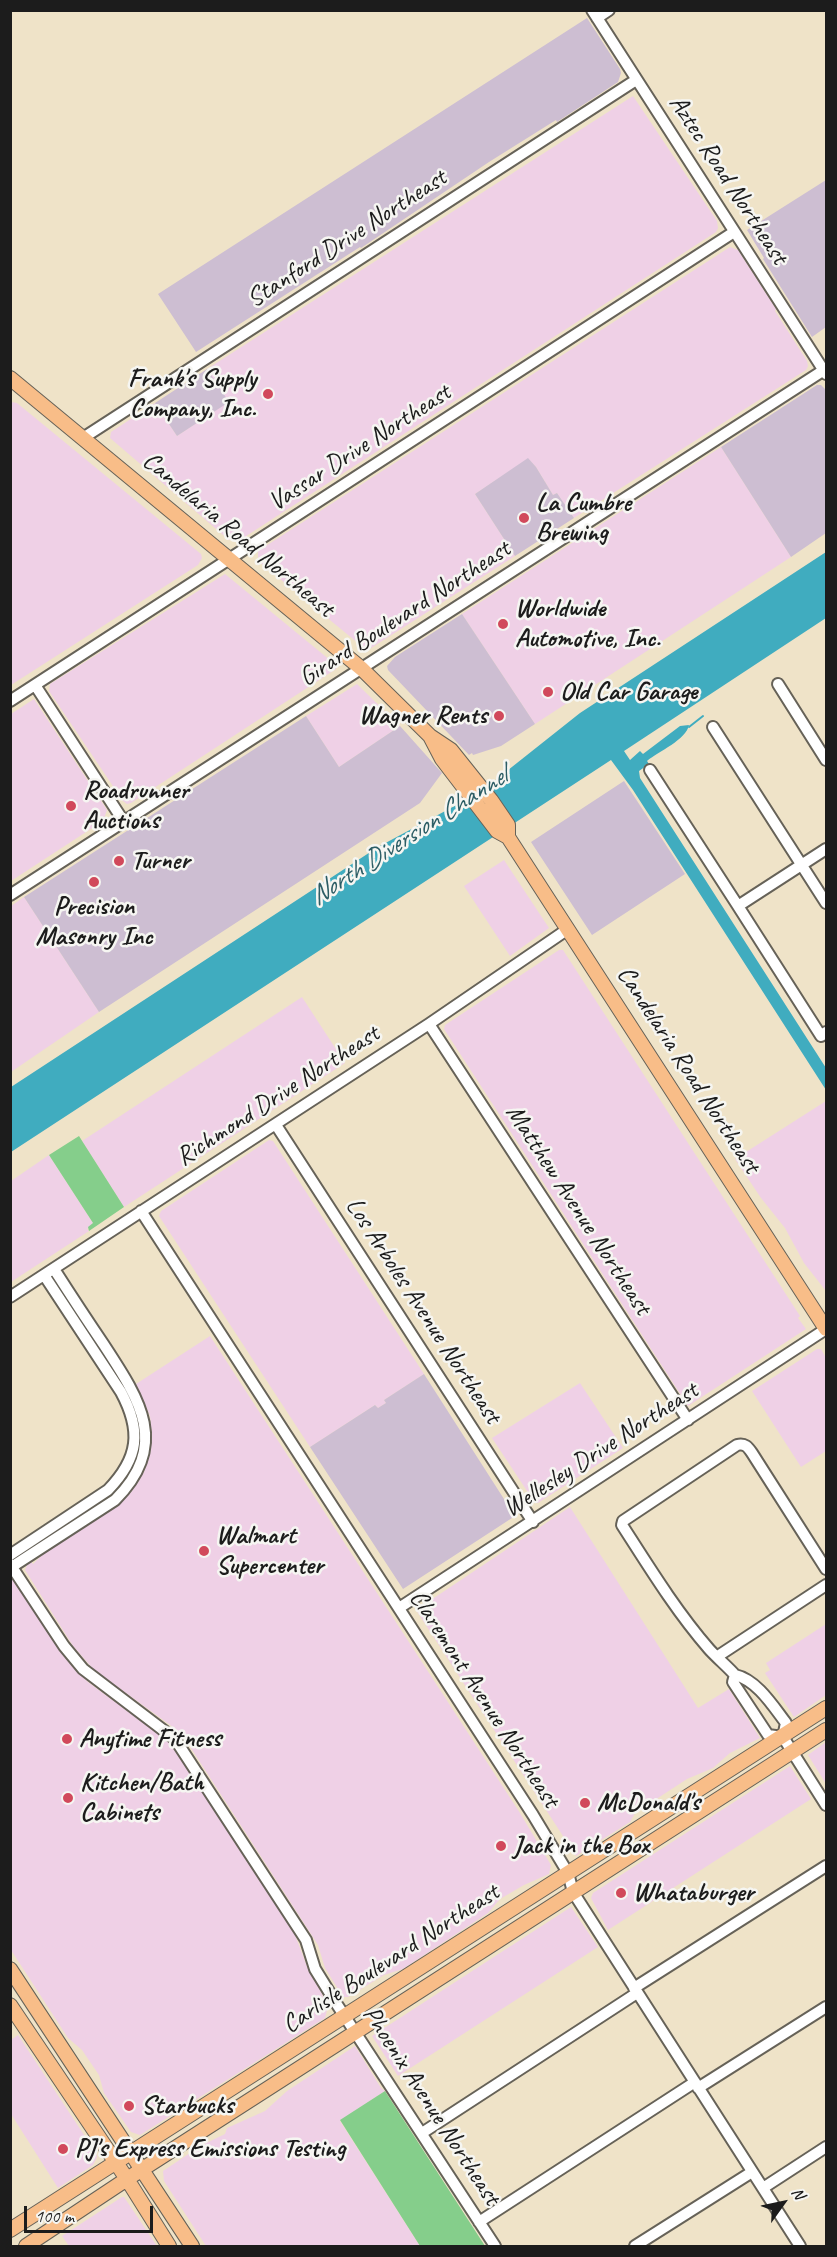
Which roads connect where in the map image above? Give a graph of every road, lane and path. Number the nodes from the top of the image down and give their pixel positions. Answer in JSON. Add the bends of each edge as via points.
{"nodes":[{"id":1,"x":609,"y":10,"type":"edge"},
{"id":2,"x":594,"y":14,"type":"edge"},
{"id":3,"x":636,"y":80,"type":"junction"},
{"id":4,"x":734,"y":232,"type":"junction"},
{"id":5,"x":825,"y":372,"type":"edge"},
{"id":6,"x":13,"y":384,"type":"edge"},
{"id":7,"x":83,"y":438,"type":"junction"},
{"id":8,"x":229,"y":560,"type":"junction"},
{"id":9,"x":362,"y":669,"type":"junction"},
{"id":10,"x":778,"y":684,"type":"dead end"},
{"id":11,"x":35,"y":685,"type":"junction"},
{"id":12,"x":10,"y":700,"type":"edge"},
{"id":13,"x":713,"y":727,"type":"dead end"},
{"id":14,"x":826,"y":760,"type":"edge"},
{"id":15,"x":650,"y":770,"type":"dead end"},
{"id":16,"x":124,"y":822,"type":"junction"},
{"id":17,"x":826,"y":849,"type":"edge"},
{"id":18,"x":802,"y":865,"type":"junction"},
{"id":19,"x":10,"y":895,"type":"edge"},
{"id":20,"x":826,"y":903,"type":"edge"},
{"id":21,"x":738,"y":906,"type":"junction"},
{"id":22,"x":568,"y":929,"type":"junction"},
{"id":23,"x":429,"y":1024,"type":"junction"},
{"id":24,"x":826,"y":1032,"type":"edge"},
{"id":25,"x":276,"y":1125,"type":"junction"},
{"id":26,"x":141,"y":1210,"type":"junction"},
{"id":27,"x":49,"y":1272,"type":"junction"},
{"id":28,"x":10,"y":1297,"type":"edge"},
{"id":29,"x":826,"y":1329,"type":"edge"},
{"id":30,"x":688,"y":1420,"type":"junction"},
{"id":31,"x":533,"y":1522,"type":"junction"},
{"id":32,"x":11,"y":1563,"type":"edge"},
{"id":33,"x":826,"y":1569,"type":"edge"},
{"id":34,"x":826,"y":1585,"type":"edge"},
{"id":35,"x":399,"y":1608,"type":"junction"},
{"id":36,"x":718,"y":1656,"type":"junction"},
{"id":37,"x":735,"y":1675,"type":"junction"},
{"id":38,"x":826,"y":1708,"type":"edge"},
{"id":39,"x":826,"y":1730,"type":"edge"},
{"id":40,"x":783,"y":1737,"type":"junction"},
{"id":41,"x":792,"y":1752,"type":"junction"},
{"id":42,"x":826,"y":1805,"type":"edge"},
{"id":43,"x":826,"y":1866,"type":"edge"},
{"id":44,"x":568,"y":1873,"type":"junction"},
{"id":45,"x":573,"y":1892,"type":"junction"},
{"id":46,"x":468,"y":1938,"type":"junction"},
{"id":47,"x":10,"y":1969,"type":"edge"},
{"id":48,"x":635,"y":1990,"type":"junction"},
{"id":49,"x":413,"y":1995,"type":"junction"},
{"id":50,"x":10,"y":2005,"type":"edge"},
{"id":51,"x":826,"y":2007,"type":"edge"},
{"id":52,"x":346,"y":2017,"type":"junction"},
{"id":53,"x":356,"y":2032,"type":"junction"},
{"id":54,"x":697,"y":2085,"type":"junction"},
{"id":55,"x":422,"y":2133,"type":"junction"},
{"id":56,"x":826,"y":2147,"type":"edge"},
{"id":57,"x":132,"y":2152,"type":"junction"},
{"id":58,"x":115,"y":2162,"type":"junction"},
{"id":59,"x":143,"y":2169,"type":"junction"},
{"id":60,"x":752,"y":2172,"type":"junction"},
{"id":61,"x":127,"y":2179,"type":"junction"},
{"id":62,"x":763,"y":2188,"type":"junction"},
{"id":63,"x":479,"y":2222,"type":"junction"},
{"id":64,"x":10,"y":2230,"type":"edge"},
{"id":65,"x":26,"y":2247,"type":"edge"},
{"id":66,"x":169,"y":2247,"type":"edge"},
{"id":67,"x":192,"y":2247,"type":"edge"},
{"id":68,"x":495,"y":2247,"type":"edge"},
{"id":69,"x":635,"y":2247,"type":"edge"},
{"id":70,"x":800,"y":2247,"type":"edge"}],
"edges":[{"from":1,"to":2,"type":"street"},
{"from":2,"to":3,"type":"street","name":"Aztec Road Northeast"},
{"from":3,"to":4,"type":"street","name":"Aztec Road Northeast"},
{"from":3,"to":7,"type":"street","name":"Stanford Drive Northeast"},
{"from":4,"to":5,"type":"street","name":"Aztec Road Northeast"},
{"from":4,"to":8,"type":"street","name":"Vassar Drive Northeast"},
{"from":5,"to":9,"type":"street","name":"Girard Boulevard Northeast"},
{"from":6,"to":7,"type":"main road","name":"Candelaria Road Northeast"},
{"from":7,"to":8,"type":"main road","name":"Candelaria Road Northeast"},
{"from":8,"to":9,"type":"main road","name":"Candelaria Road Northeast"},
{"from":8,"to":11,"type":"street","name":"Vassar Drive Northeast"},
{"from":9,"to":16,"type":"street","name":"Girard Boulevard Northeast"},
{"from":9,"to":22,"type":"main road","name":"Candelaria Road Northeast","via":[[430,736],[442,759],[469,782],[497,831],[508,837]]},
{"from":10,"to":14,"type":"street"},
{"from":11,"to":12,"type":"street","name":"Vassar Drive Northeast"},
{"from":11,"to":16,"type":"street"},
{"from":13,"to":18,"type":"street"},
{"from":15,"to":21,"type":"street"},
{"from":16,"to":19,"type":"street","name":"Girard Boulevard Northeast"},
{"from":17,"to":18,"type":"street"},
{"from":18,"to":20,"type":"street"},
{"from":18,"to":21,"type":"street"},
{"from":21,"to":24,"type":"street","via":[[821,1036]]},
{"from":22,"to":23,"type":"street","name":"Richmond Drive Northeast"},
{"from":22,"to":29,"type":"main road","name":"Candelaria Road Northeast"},
{"from":23,"to":25,"type":"street","name":"Richmond Drive Northeast"},
{"from":23,"to":30,"type":"street","name":"Matthew Avenue Northeast"},
{"from":25,"to":26,"type":"street","name":"Richmond Drive Northeast"},
{"from":25,"to":31,"type":"street","name":"Los Arboles Avenue Northeast"},
{"from":26,"to":27,"type":"street","name":"Richmond Drive Northeast"},
{"from":26,"to":35,"type":"street","name":"Claremont Avenue Northeast"},
{"from":27,"to":28,"type":"street","name":"Richmond Drive Northeast"},
{"from":27,"to":32,"type":"street","via":[[131,1411],[135,1437],[129,1462],[108,1491]]},
{"from":27,"to":32,"type":"street","via":[[125,1377],[145,1423],[145,1449],[139,1469],[115,1500]]},
{"from":29,"to":30,"type":"street","name":"Wellesley Drive Northeast"},
{"from":30,"to":31,"type":"street","name":"Wellesley Drive Northeast"},
{"from":31,"to":35,"type":"street","name":"Wellesley Drive Northeast"},
{"from":32,"to":52,"type":"street","name":"Phoenix Avenue Northeast","via":[[83,1669],[175,1739],[306,1940],[315,1969]]},
{"from":33,"to":36,"type":"street","via":[[752,1453],[742,1444],[627,1517],[622,1525],[645,1562],[711,1652]]},
{"from":34,"to":36,"type":"street"},
{"from":35,"to":44,"type":"street","name":"Claremont Avenue Northeast"},
{"from":36,"to":37,"type":"street"},
{"from":37,"to":40,"type":"street","via":[[734,1682],[768,1735]]},
{"from":37,"to":40,"type":"street","via":[[744,1677],[786,1723]]},
{"from":38,"to":40,"type":"main road","name":"Carlisle Boulevard Northeast"},
{"from":39,"to":41,"type":"main road","name":"Carlisle Boulevard Northeast"},
{"from":40,"to":41,"type":"street"},
{"from":40,"to":44,"type":"main road","name":"Carlisle Boulevard Northeast"},
{"from":41,"to":42,"type":"street"},
{"from":41,"to":45,"type":"main road","name":"Carlisle Boulevard Northeast"},
{"from":43,"to":48,"type":"street"},
{"from":44,"to":45,"type":"street","name":"Claremont Avenue Northeast"},
{"from":44,"to":46,"type":"main road","name":"Carlisle Boulevard Northeast"},
{"from":45,"to":48,"type":"street","name":"Claremont Avenue Northeast"},
{"from":45,"to":49,"type":"main road","name":"Carlisle Boulevard Northeast"},
{"from":46,"to":49,"type":"main road","via":[[467,1952],[423,1980]]},
{"from":46,"to":52,"type":"main road","name":"Carlisle Boulevard Northeast"},
{"from":47,"to":57,"type":"main road"},
{"from":48,"to":54,"type":"street","name":"Claremont Avenue Northeast"},
{"from":48,"to":55,"type":"street"},
{"from":49,"to":53,"type":"main road","name":"Carlisle Boulevard Northeast"},
{"from":50,"to":58,"type":"main road"},
{"from":51,"to":54,"type":"street"},
{"from":52,"to":53,"type":"street","name":"Phoenix Avenue Northeast"},
{"from":52,"to":57,"type":"main road","name":"Carlisle Boulevard Northeast"},
{"from":53,"to":55,"type":"street","name":"Phoenix Avenue Northeast"},
{"from":53,"to":59,"type":"main road","name":"Carlisle Boulevard Northeast"},
{"from":54,"to":60,"type":"street","name":"Claremont Avenue Northeast"},
{"from":54,"to":63,"type":"street"},
{"from":55,"to":63,"type":"street","name":"Phoenix Avenue Northeast"},
{"from":56,"to":62,"type":"street"},
{"from":57,"to":58,"type":"main road","name":"Carlisle Boulevard Northeast"},
{"from":57,"to":59,"type":"main road"},
{"from":58,"to":61,"type":"main road"},
{"from":58,"to":64,"type":"main road","name":"Carlisle Boulevard Northeast"},
{"from":59,"to":61,"type":"main road","name":"Carlisle Boulevard Northeast"},
{"from":59,"to":67,"type":"main road"},
{"from":60,"to":62,"type":"street","name":"Claremont Avenue Northeast"},
{"from":60,"to":69,"type":"street"},
{"from":61,"to":65,"type":"main road","name":"Carlisle Boulevard Northeast"},
{"from":61,"to":66,"type":"main road"},
{"from":62,"to":70,"type":"street","name":"Claremont Avenue Northeast"},
{"from":63,"to":68,"type":"street","name":"Phoenix Avenue Northeast"}]}
